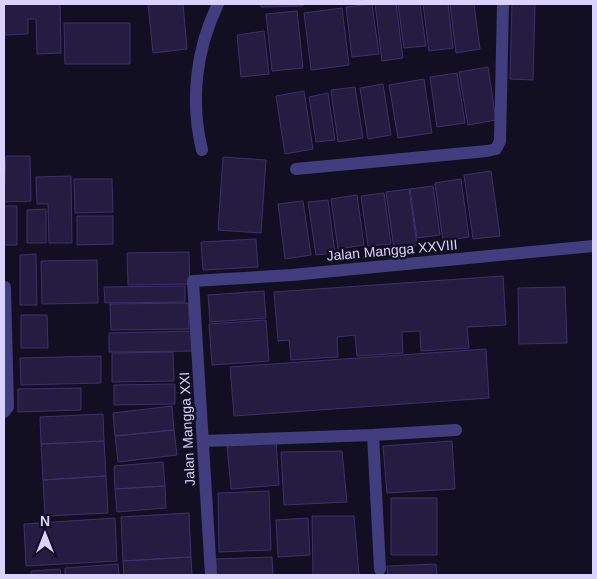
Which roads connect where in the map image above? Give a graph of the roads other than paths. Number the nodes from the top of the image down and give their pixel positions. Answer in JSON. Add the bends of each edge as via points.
{"nodes":[{"id":1,"x":218,"y":4,"type":"edge"},
{"id":2,"x":503,"y":4,"type":"edge"},
{"id":3,"x":202,"y":150,"type":"dead end"},
{"id":4,"x":296,"y":169,"type":"dead end"},
{"id":5,"x":593,"y":246,"type":"edge"},
{"id":6,"x":193,"y":281,"type":"joint"},
{"id":7,"x":5,"y":287,"type":"dead end"},
{"id":8,"x":4,"y":412,"type":"edge"},
{"id":9,"x":456,"y":430,"type":"dead end"},
{"id":10,"x":373,"y":435,"type":"junction"},
{"id":11,"x":204,"y":441,"type":"junction"},
{"id":12,"x":380,"y":569,"type":"dead end"},
{"id":13,"x":211,"y":575,"type":"edge"}],
"edges":[{"from":1,"to":3,"type":"street","via":[[201,45],[195,104]]},
{"from":2,"to":4,"type":"street","via":[[500,141],[496,148]]},
{"from":5,"to":6,"type":"street","name":"Jalan Mangga XXVIII"},
{"from":6,"to":11,"type":"street","name":"Jalan Mangga XXI"},
{"from":7,"to":8,"type":"street","via":[[8,407]]},
{"from":9,"to":10,"type":"street"},
{"from":10,"to":11,"type":"street"},
{"from":10,"to":12,"type":"street"},
{"from":11,"to":13,"type":"street","name":"Jalan Mangga XXI"}]}
